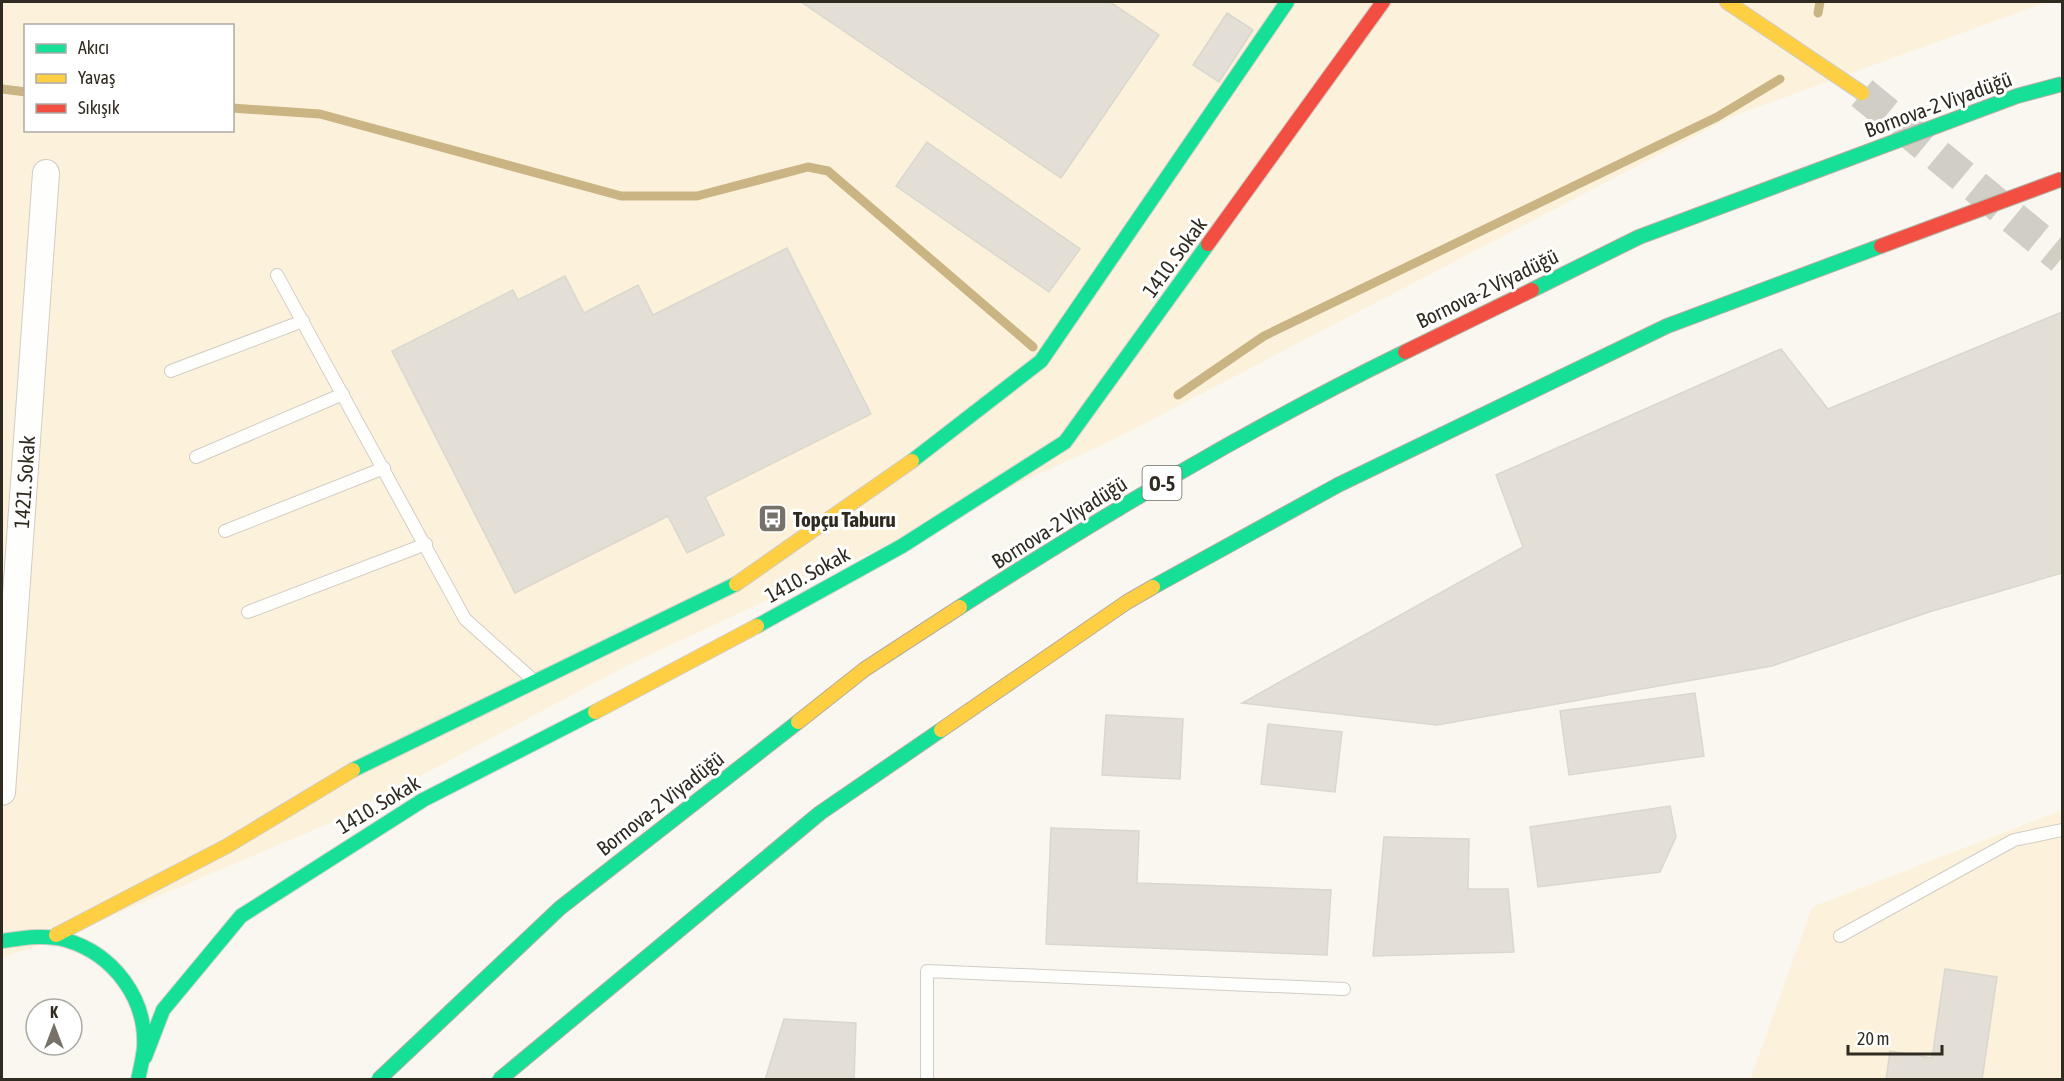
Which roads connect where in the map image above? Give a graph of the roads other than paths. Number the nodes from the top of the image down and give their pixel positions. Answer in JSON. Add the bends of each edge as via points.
{"nodes":[{"id":1,"x":1287,"y":2,"type":"edge"},
{"id":2,"x":1383,"y":2,"type":"edge"},
{"id":3,"x":1727,"y":2,"type":"edge"},
{"id":4,"x":2062,"y":84,"type":"edge"},
{"id":5,"x":1862,"y":93,"type":"tunnel mouth"},
{"id":6,"x":46,"y":173,"type":"dead end"},
{"id":7,"x":2062,"y":179,"type":"edge"},
{"id":8,"x":277,"y":275,"type":"dead end"},
{"id":9,"x":303,"y":321,"type":"junction"},
{"id":10,"x":171,"y":371,"type":"dead end"},
{"id":11,"x":343,"y":394,"type":"junction"},
{"id":12,"x":196,"y":457,"type":"dead end"},
{"id":13,"x":384,"y":468,"type":"junction"},
{"id":14,"x":225,"y":531,"type":"dead end"},
{"id":15,"x":426,"y":544,"type":"junction"},
{"id":16,"x":248,"y":612,"type":"dead end"},
{"id":17,"x":536,"y":682,"type":"junction"},
{"id":18,"x":2,"y":792,"type":"edge"},
{"id":19,"x":2062,"y":830,"type":"edge"},
{"id":20,"x":56,"y":935,"type":"junction"},
{"id":21,"x":1840,"y":936,"type":"dead end"},
{"id":22,"x":2,"y":941,"type":"edge"},
{"id":23,"x":1344,"y":989,"type":"dead end"},
{"id":24,"x":142,"y":1071,"type":"edge"},
{"id":25,"x":378,"y":1080,"type":"edge"},
{"id":26,"x":499,"y":1080,"type":"edge"},
{"id":27,"x":927,"y":1080,"type":"edge"}],
"edges":[{"from":1,"to":17,"type":"main road","name":"1410. Sokak","via":[[1041,361],[880,486],[733,586]]},
{"from":2,"to":24,"type":"main road","name":"1410. Sokak","via":[[1065,442],[902,546],[701,657],[423,800],[241,916],[163,1010]]},
{"from":3,"to":5,"type":"main road"},
{"from":4,"to":25,"type":"main road","name":"Bornova-2 Viyadüğü","number":"O-5","bridge":true,"via":[[2017,96],[1639,237],[1299,404],[1083,529],[865,669],[578,893]]},
{"from":6,"to":18,"type":"street","name":"1421. Sokak"},
{"from":7,"to":26,"type":"main road","bridge":true,"via":[[1666,326],[1338,485],[1127,602],[820,813]]},
{"from":8,"to":9,"type":"lane"},
{"from":9,"to":10,"type":"lane"},
{"from":9,"to":11,"type":"lane"},
{"from":11,"to":12,"type":"lane"},
{"from":11,"to":13,"type":"lane"},
{"from":13,"to":14,"type":"lane"},
{"from":13,"to":15,"type":"lane"},
{"from":15,"to":16,"type":"lane"},
{"from":15,"to":17,"type":"lane","via":[[465,619]]},
{"from":17,"to":20,"type":"main road","name":"1410. Sokak","via":[[371,759],[227,846]]},
{"from":19,"to":21,"type":"lane","via":[[2014,840]]},
{"from":20,"to":22,"type":"main road","via":[[22,935]]},
{"from":20,"to":24,"type":"main road","via":[[87,946],[114,966],[133,992],[144,1023]]},
{"from":23,"to":27,"type":"lane","via":[[927,971]]}]}
